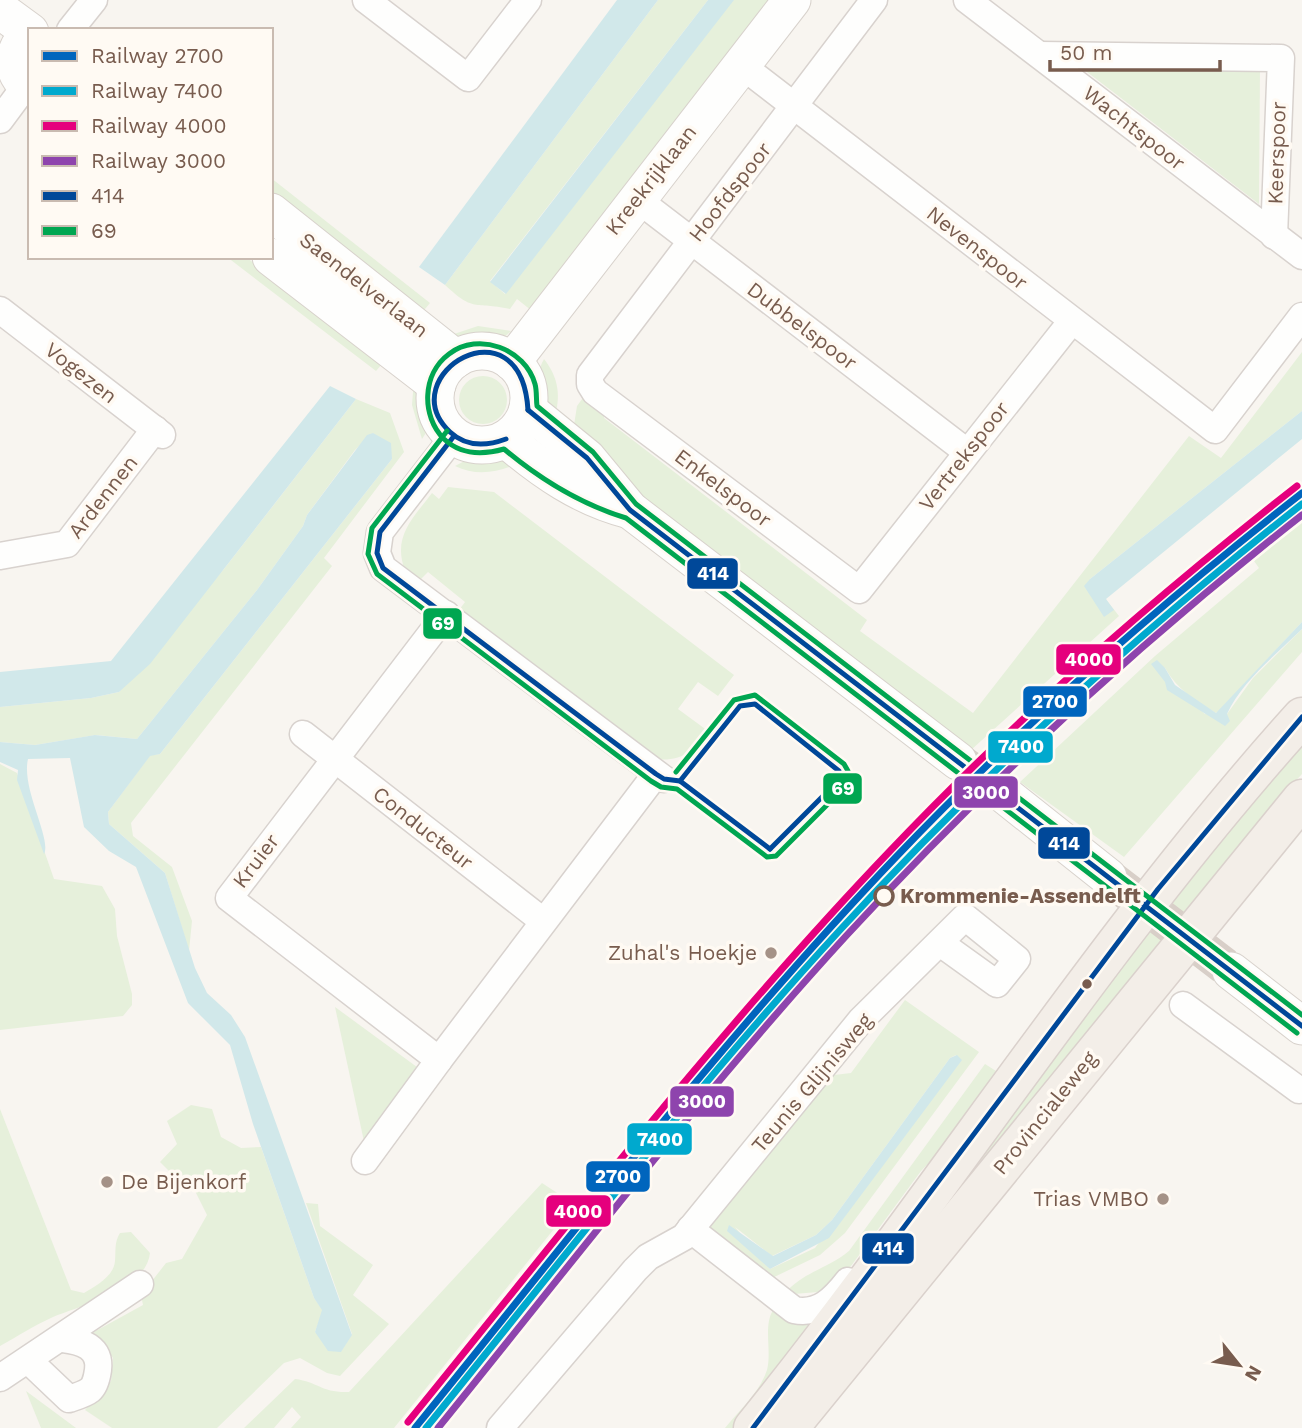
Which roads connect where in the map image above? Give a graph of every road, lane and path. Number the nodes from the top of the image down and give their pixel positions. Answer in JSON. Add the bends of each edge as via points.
{"nodes":[{"id":1,"x":94,"y":0,"type":"edge"},
{"id":2,"x":366,"y":0,"type":"edge"},
{"id":3,"x":528,"y":0,"type":"edge"},
{"id":4,"x":792,"y":0,"type":"edge"},
{"id":5,"x":874,"y":0,"type":"edge"},
{"id":6,"x":967,"y":0,"type":"edge"},
{"id":7,"x":0,"y":10,"type":"edge"},
{"id":8,"x":72,"y":28,"type":"edge"},
{"id":9,"x":22,"y":54,"type":"edge"},
{"id":10,"x":1040,"y":55,"type":"junction"},
{"id":11,"x":741,"y":65,"type":"junction"},
{"id":12,"x":796,"y":106,"type":"junction"},
{"id":13,"x":0,"y":120,"type":"edge"},
{"id":14,"x":637,"y":199,"type":"junction"},
{"id":15,"x":273,"y":214,"type":"edge"},
{"id":16,"x":1274,"y":236,"type":"junction"},
{"id":17,"x":691,"y":242,"type":"junction"},
{"id":18,"x":1302,"y":256,"type":"edge"},
{"id":19,"x":273,"y":258,"type":"edge"},
{"id":20,"x":0,"y":310,"type":"edge"},
{"id":21,"x":1302,"y":316,"type":"edge"},
{"id":22,"x":1071,"y":322,"type":"junction"},
{"id":23,"x":512,"y":362,"type":"junction"},
{"id":24,"x":446,"y":372,"type":"junction"},
{"id":25,"x":590,"y":384,"type":"joint"},
{"id":26,"x":528,"y":410,"type":"junction"},
{"id":27,"x":158,"y":432,"type":"joint"},
{"id":28,"x":454,"y":436,"type":"junction"},
{"id":29,"x":506,"y":439,"type":"junction"},
{"id":30,"x":967,"y":452,"type":"junction"},
{"id":31,"x":629,"y":510,"type":"junction"},
{"id":32,"x":0,"y":556,"type":"edge"},
{"id":33,"x":859,"y":590,"type":"joint"},
{"id":34,"x":446,"y":614,"type":"junction"},
{"id":35,"x":1302,"y":717,"type":"edge"},
{"id":36,"x":303,"y":734,"type":"dead end"},
{"id":37,"x":335,"y":759,"type":"junction"},
{"id":38,"x":958,"y":761,"type":"tunnel mouth"},
{"id":39,"x":1006,"y":796,"type":"tunnel mouth"},
{"id":40,"x":1302,"y":799,"type":"edge"},
{"id":41,"x":1108,"y":877,"type":"tunnel mouth"},
{"id":42,"x":543,"y":921,"type":"junction"},
{"id":43,"x":940,"y":943,"type":"dead end"},
{"id":44,"x":1231,"y":971,"type":"tunnel mouth"},
{"id":45,"x":1183,"y":1005,"type":"dead end"},
{"id":46,"x":1302,"y":1026,"type":"edge"},
{"id":47,"x":439,"y":1060,"type":"junction"},
{"id":48,"x":1299,"y":1090,"type":"dead end"},
{"id":49,"x":973,"y":1140,"type":"junction"},
{"id":50,"x":365,"y":1161,"type":"dead end"},
{"id":51,"x":690,"y":1229,"type":"junction"},
{"id":52,"x":141,"y":1284,"type":"dead end"},
{"id":53,"x":62,"y":1339,"type":"junction"},
{"id":54,"x":29,"y":1361,"type":"junction"},
{"id":55,"x":0,"y":1378,"type":"edge"},
{"id":56,"x":500,"y":1428,"type":"edge"},
{"id":57,"x":753,"y":1428,"type":"edge"},
{"id":58,"x":789,"y":1428,"type":"edge"}],
"edges":[{"from":1,"to":8,"type":"street"},
{"from":2,"to":3,"type":"street","via":[[468,78]]},
{"from":4,"to":11,"type":"street","name":"Kreekrijklaan"},
{"from":5,"to":12,"type":"street","name":"Hoofdspoor"},
{"from":6,"to":10,"type":"street","name":"Wachtspoor"},
{"from":7,"to":9,"type":"street"},
{"from":9,"to":13,"type":"street"},
{"from":10,"to":16,"type":"street","name":"Wachtspoor"},
{"from":10,"to":16,"type":"street","name":"Keerspoor","via":[[1281,58]]},
{"from":11,"to":12,"type":"street","name":"Nevenspoor"},
{"from":11,"to":14,"type":"street","name":"Kreekrijklaan"},
{"from":12,"to":17,"type":"street","name":"Hoofdspoor"},
{"from":12,"to":22,"type":"street","name":"Nevenspoor"},
{"from":14,"to":17,"type":"street","name":"Dubbelspoor"},
{"from":14,"to":23,"type":"street","name":"Kreekrijklaan"},
{"from":15,"to":24,"type":"street","name":"Saendelverlaan"},
{"from":16,"to":18,"type":"street","name":"Wachtspoor"},
{"from":17,"to":25,"type":"street","name":"Hoofdspoor","via":[[590,375]]},
{"from":17,"to":30,"type":"street","name":"Dubbelspoor"},
{"from":19,"to":24,"type":"street","name":"Saendelverlaan"},
{"from":20,"to":27,"type":"street","name":"Vogezen"},
{"from":21,"to":22,"type":"street","name":"Nevenspoor","via":[[1215,430]]},
{"from":22,"to":30,"type":"street","name":"Vertrekspoor"},
{"from":23,"to":24,"type":"street","via":[[484,351]]},
{"from":23,"to":26,"type":"street","via":[[527,384]]},
{"from":24,"to":28,"type":"street","via":[[438,414]]},
{"from":25,"to":33,"type":"street","name":"Enkelspoor"},
{"from":26,"to":29,"type":"street"},
{"from":26,"to":31,"type":"street","via":[[587,457]]},
{"from":27,"to":32,"type":"street","name":"Ardennen","via":[[67,544]]},
{"from":28,"to":29,"type":"street","via":[[480,445]]},
{"from":28,"to":34,"type":"street","via":[[385,524],[377,542],[383,568]]},
{"from":29,"to":31,"type":"street","via":[[586,496]]},
{"from":30,"to":33,"type":"street","name":"Vertrekspoor"},
{"from":31,"to":38,"type":"street"},
{"from":34,"to":37,"type":"street","name":"Kruier"},
{"from":34,"to":42,"type":"street","via":[[660,777]]},
{"from":35,"to":49,"type":"main road","name":"Provincialeweg","via":[[1143,911]]},
{"from":36,"to":37,"type":"street","name":"Conducteur"},
{"from":37,"to":42,"type":"street","name":"Conducteur"},
{"from":37,"to":47,"type":"street","name":"Kruier","via":[[229,898]]},
{"from":39,"to":41,"type":"street"},
{"from":40,"to":58,"type":"main road","name":"Provincialeweg"},
{"from":42,"to":47,"type":"street"},
{"from":43,"to":51,"type":"street","name":"Teunis Glijnisweg","via":[[861,1020]]},
{"from":44,"to":46,"type":"street"},
{"from":45,"to":48,"type":"street"},
{"from":47,"to":50,"type":"street"},
{"from":49,"to":51,"type":"street","via":[[932,1170],[838,1294],[814,1310],[794,1310]]},
{"from":49,"to":57,"type":"main road","name":"Provincialeweg"},
{"from":51,"to":56,"type":"street","name":"Teunis Glijnisweg","via":[[635,1270]]},
{"from":52,"to":53,"type":"street"},
{"from":53,"to":54,"type":"street"},
{"from":53,"to":54,"type":"street","via":[[82,1341],[93,1349],[99,1362],[90,1390],[69,1399]]},
{"from":54,"to":55,"type":"street"}]}
